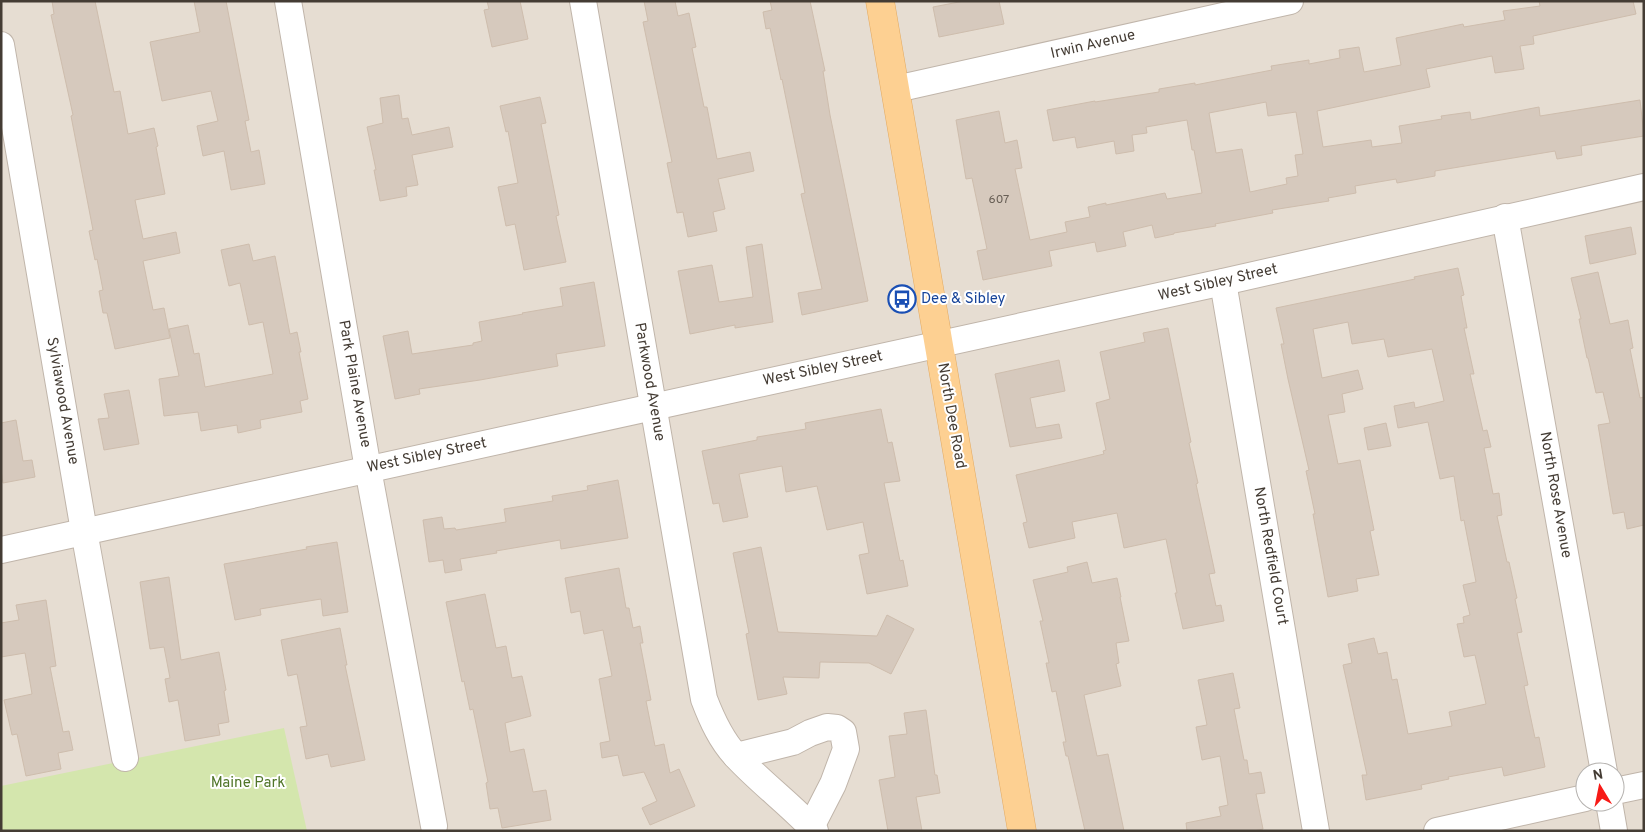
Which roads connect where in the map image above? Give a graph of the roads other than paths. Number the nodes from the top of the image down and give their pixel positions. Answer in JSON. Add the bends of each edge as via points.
{"nodes":[{"id":1,"x":288,"y":1,"type":"edge"},
{"id":2,"x":583,"y":1,"type":"edge"},
{"id":3,"x":880,"y":1,"type":"edge"},
{"id":4,"x":1290,"y":1,"type":"edge"},
{"id":5,"x":1,"y":45,"type":"edge"},
{"id":6,"x":896,"y":89,"type":"junction"},
{"id":7,"x":1644,"y":186,"type":"edge"},
{"id":8,"x":1505,"y":217,"type":"junction"},
{"id":9,"x":1223,"y":282,"type":"junction"},
{"id":10,"x":938,"y":344,"type":"junction"},
{"id":11,"x":653,"y":407,"type":"junction"},
{"id":12,"x":368,"y":469,"type":"junction"},
{"id":13,"x":84,"y":531,"type":"junction"},
{"id":14,"x":1,"y":550,"type":"edge"},
{"id":15,"x":736,"y":756,"type":"junction"},
{"id":16,"x":125,"y":758,"type":"dead end"},
{"id":17,"x":1602,"y":762,"type":"edge"},
{"id":18,"x":1644,"y":785,"type":"edge"},
{"id":19,"x":1625,"y":789,"type":"edge"},
{"id":20,"x":1575,"y":800,"type":"edge"},
{"id":21,"x":1611,"y":812,"type":"edge"},
{"id":22,"x":436,"y":829,"type":"edge"},
{"id":23,"x":813,"y":829,"type":"edge"},
{"id":24,"x":1022,"y":831,"type":"edge"},
{"id":25,"x":1316,"y":831,"type":"edge"},
{"id":26,"x":1437,"y":831,"type":"edge"},
{"id":27,"x":1614,"y":831,"type":"edge"}],
"edges":[{"from":1,"to":12,"type":"street","name":"Park Plaine Avenue"},
{"from":2,"to":11,"type":"street","name":"Parkwood Avenue"},
{"from":3,"to":6,"type":"main road","name":"North Dee Road"},
{"from":4,"to":6,"type":"street","name":"Irwin Avenue"},
{"from":5,"to":13,"type":"street","name":"Sylviawood Avenue"},
{"from":6,"to":10,"type":"main road","name":"North Dee Road"},
{"from":7,"to":8,"type":"street","name":"West Sibley Street"},
{"from":8,"to":9,"type":"street","name":"West Sibley Street"},
{"from":8,"to":17,"type":"street","name":"North Rose Avenue"},
{"from":9,"to":10,"type":"street","name":"West Sibley Street"},
{"from":9,"to":25,"type":"street","name":"North Redfield Court"},
{"from":10,"to":11,"type":"street","name":"West Sibley Street"},
{"from":10,"to":24,"type":"main road","name":"North Dee Road"},
{"from":11,"to":12,"type":"street","name":"West Sibley Street"},
{"from":11,"to":15,"type":"street","name":"Parkwood Avenue","via":[[704,699],[711,718]]},
{"from":12,"to":13,"type":"street","name":"West Sibley Street"},
{"from":12,"to":22,"type":"street","name":"Park Plaine Avenue"},
{"from":13,"to":14,"type":"street","name":"West Sibley Street"},
{"from":13,"to":16,"type":"street","name":"Sylviawood Avenue"},
{"from":15,"to":23,"type":"street","name":"Parkwood Avenue"},
{"from":15,"to":23,"type":"street","name":"Parkwood Avenue","via":[[793,742],[827,728],[843,732],[846,749]]},
{"from":18,"to":19,"type":"street"},
{"from":20,"to":26,"type":"street"},
{"from":21,"to":27,"type":"street"}]}
